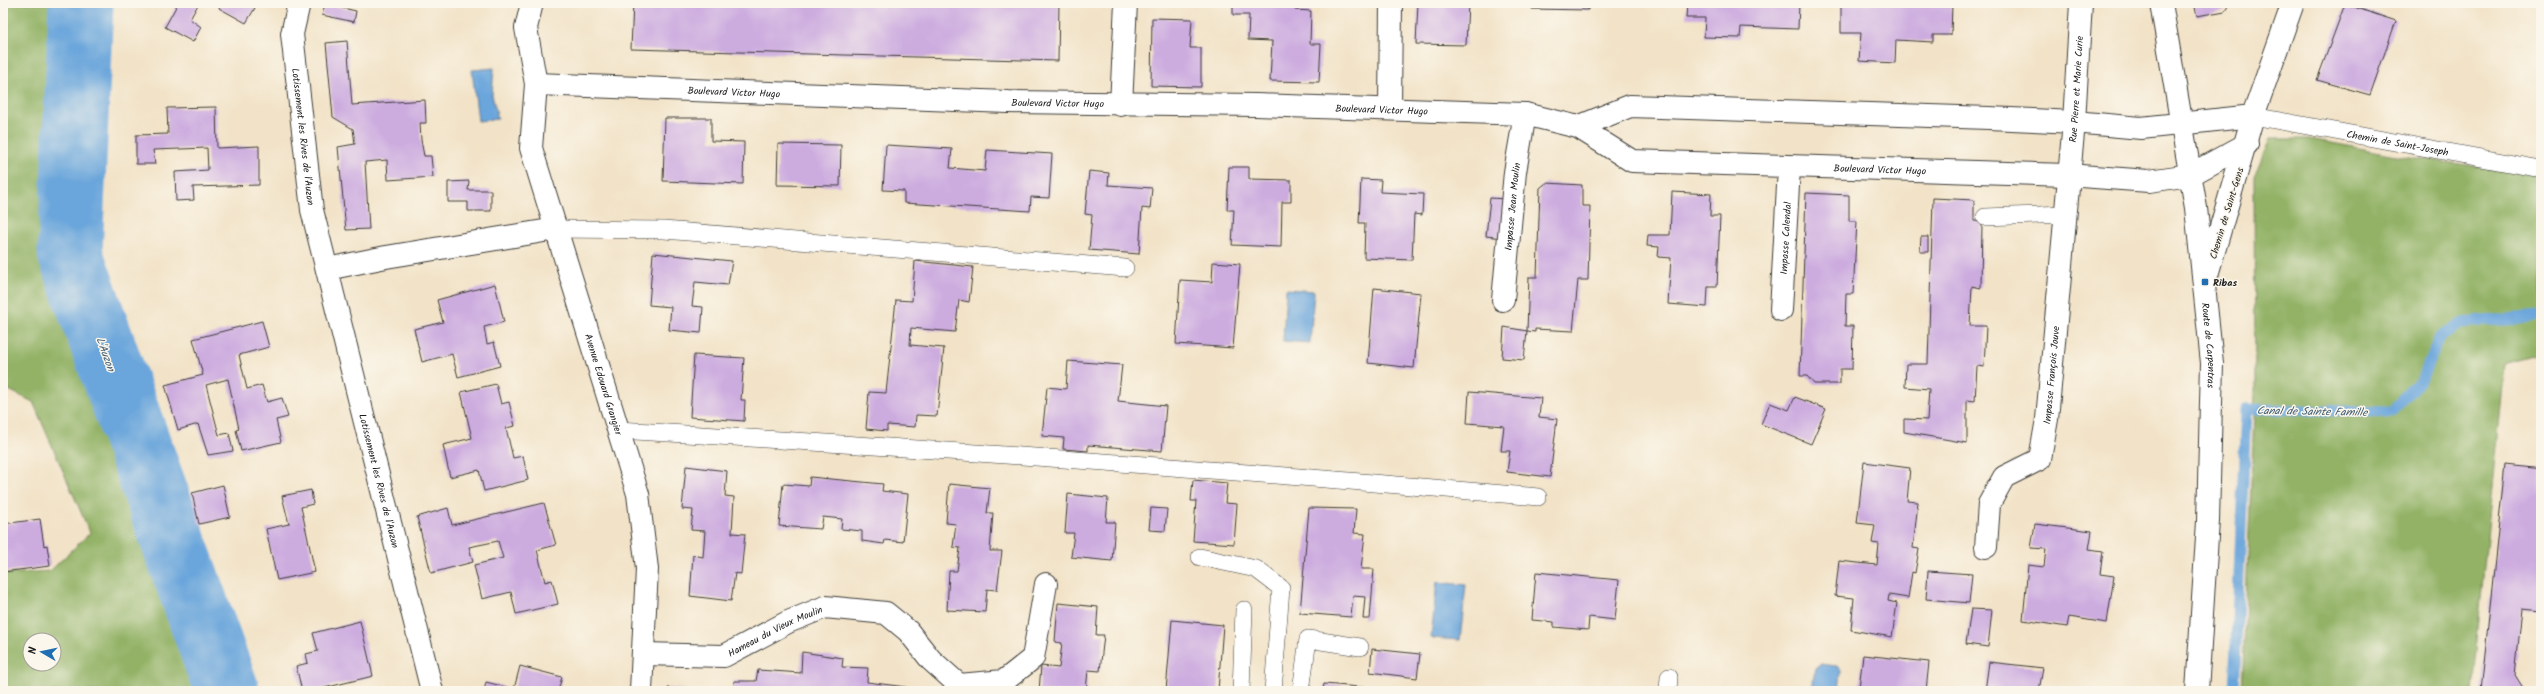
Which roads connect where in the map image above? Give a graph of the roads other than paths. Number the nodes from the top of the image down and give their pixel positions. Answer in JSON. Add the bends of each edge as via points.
{"nodes":[{"id":1,"x":299,"y":3,"type":"edge"},
{"id":2,"x":532,"y":3,"type":"edge"},
{"id":3,"x":1126,"y":3,"type":"edge"},
{"id":4,"x":1391,"y":3,"type":"edge"},
{"id":5,"x":2081,"y":3,"type":"edge"},
{"id":6,"x":2161,"y":3,"type":"edge"},
{"id":7,"x":2293,"y":3,"type":"edge"},
{"id":8,"x":536,"y":84,"type":"junction"},
{"id":9,"x":1122,"y":105,"type":"junction"},
{"id":10,"x":1390,"y":109,"type":"junction"},
{"id":11,"x":1525,"y":114,"type":"junction"},
{"id":12,"x":2254,"y":116,"type":"junction"},
{"id":13,"x":2074,"y":122,"type":"junction"},
{"id":14,"x":2182,"y":124,"type":"junction"},
{"id":15,"x":1578,"y":127,"type":"junction"},
{"id":16,"x":2247,"y":144,"type":"junction"},
{"id":17,"x":1789,"y":168,"type":"junction"},
{"id":18,"x":2541,"y":169,"type":"edge"},
{"id":19,"x":2067,"y":175,"type":"junction"},
{"id":20,"x":2190,"y":175,"type":"junction"},
{"id":21,"x":2066,"y":214,"type":"junction"},
{"id":22,"x":1985,"y":217,"type":"dead end"},
{"id":23,"x":556,"y":229,"type":"junction"},
{"id":24,"x":1125,"y":268,"type":"dead end"},
{"id":25,"x":328,"y":270,"type":"junction"},
{"id":26,"x":2205,"y":282,"type":"junction"},
{"id":27,"x":1502,"y":300,"type":"dead end"},
{"id":28,"x":1781,"y":310,"type":"dead end"},
{"id":29,"x":618,"y":430,"type":"junction"},
{"id":30,"x":1538,"y":497,"type":"dead end"},
{"id":31,"x":1986,"y":547,"type":"dead end"},
{"id":32,"x":1200,"y":557,"type":"dead end"},
{"id":33,"x":1046,"y":584,"type":"dead end"},
{"id":34,"x":1244,"y":610,"type":"dead end"},
{"id":35,"x":1360,"y":647,"type":"dead end"},
{"id":36,"x":644,"y":654,"type":"junction"},
{"id":37,"x":432,"y":691,"type":"edge"},
{"id":38,"x":641,"y":691,"type":"edge"},
{"id":39,"x":1241,"y":691,"type":"edge"},
{"id":40,"x":1273,"y":691,"type":"edge"},
{"id":41,"x":1301,"y":691,"type":"edge"},
{"id":42,"x":2197,"y":691,"type":"edge"}],
"edges":[{"from":1,"to":25,"type":"street","name":"Lotissement les Rives de l'Auzon","via":[[292,34],[312,210]]},
{"from":2,"to":8,"type":"street","name":"Avenue Edouard Grangier","via":[[526,28]]},
{"from":3,"to":9,"type":"street"},
{"from":4,"to":10,"type":"street"},
{"from":5,"to":13,"type":"street","name":"Rue Pierre et Marie Curie"},
{"from":6,"to":14,"type":"street","name":"Route de Carpentras"},
{"from":7,"to":12,"type":"street","name":"Chemin de Saint-Gens"},
{"from":8,"to":9,"type":"street","name":"Boulevard Victor Hugo"},
{"from":8,"to":23,"type":"street","name":"Avenue Edouard Grangier","via":[[531,148]]},
{"from":9,"to":10,"type":"street","name":"Boulevard Victor Hugo"},
{"from":10,"to":11,"type":"street","name":"Boulevard Victor Hugo"},
{"from":11,"to":15,"type":"street","name":"Boulevard Victor Hugo"},
{"from":11,"to":27,"type":"street","name":"Impasse Jean Moulin","via":[[1515,172]]},
{"from":12,"to":14,"type":"street"},
{"from":12,"to":16,"type":"street","name":"Chemin de Saint-Gens"},
{"from":12,"to":18,"type":"lane","name":"Chemin de Saint-Joseph"},
{"from":13,"to":14,"type":"street","via":[[2141,128]]},
{"from":13,"to":15,"type":"street","via":[[1630,106]]},
{"from":13,"to":19,"type":"street","name":"Rue Pierre et Marie Curie"},
{"from":14,"to":20,"type":"street","name":"Route de Carpentras"},
{"from":15,"to":17,"type":"street","name":"Boulevard Victor Hugo","via":[[1632,161]]},
{"from":16,"to":20,"type":"street","name":"Chemin de Saint-Gens"},
{"from":16,"to":26,"type":"street","name":"Chemin de Saint-Gens"},
{"from":17,"to":19,"type":"street","name":"Boulevard Victor Hugo"},
{"from":17,"to":28,"type":"street","name":"Impasse Calendal"},
{"from":19,"to":20,"type":"street","name":"Boulevard Victor Hugo","via":[[2149,181]]},
{"from":19,"to":21,"type":"street","name":"Impasse François Jouve"},
{"from":20,"to":26,"type":"street","name":"Route de Carpentras"},
{"from":21,"to":22,"type":"lane"},
{"from":21,"to":31,"type":"street","name":"Impasse François Jouve","via":[[2047,419],[2040,460],[2004,477],[1988,504]]},
{"from":23,"to":24,"type":"lane","via":[[664,230]]},
{"from":23,"to":25,"type":"street","via":[[386,256]]},
{"from":23,"to":29,"type":"street","name":"Avenue Edouard Grangier"},
{"from":25,"to":37,"type":"street","name":"Lotissement les Rives de l'Auzon"},
{"from":26,"to":42,"type":"street","name":"Route de Carpentras","via":[[2212,363],[2211,439]]},
{"from":29,"to":30,"type":"lane","via":[[1276,474]]},
{"from":29,"to":36,"type":"street","name":"Avenue Edouard Grangier","via":[[638,494],[647,569]]},
{"from":32,"to":40,"type":"lane","via":[[1256,569],[1281,588]]},
{"from":33,"to":36,"type":"street","name":"Hameau du Vieux Moulin","via":[[1033,658],[1004,681],[959,685],[931,660],[908,631],[886,614],[825,607],[788,622],[724,656]]},
{"from":34,"to":39,"type":"lane"},
{"from":35,"to":41,"type":"lane","via":[[1308,639]]},
{"from":36,"to":38,"type":"street","name":"Avenue Edouard Grangier"}]}
